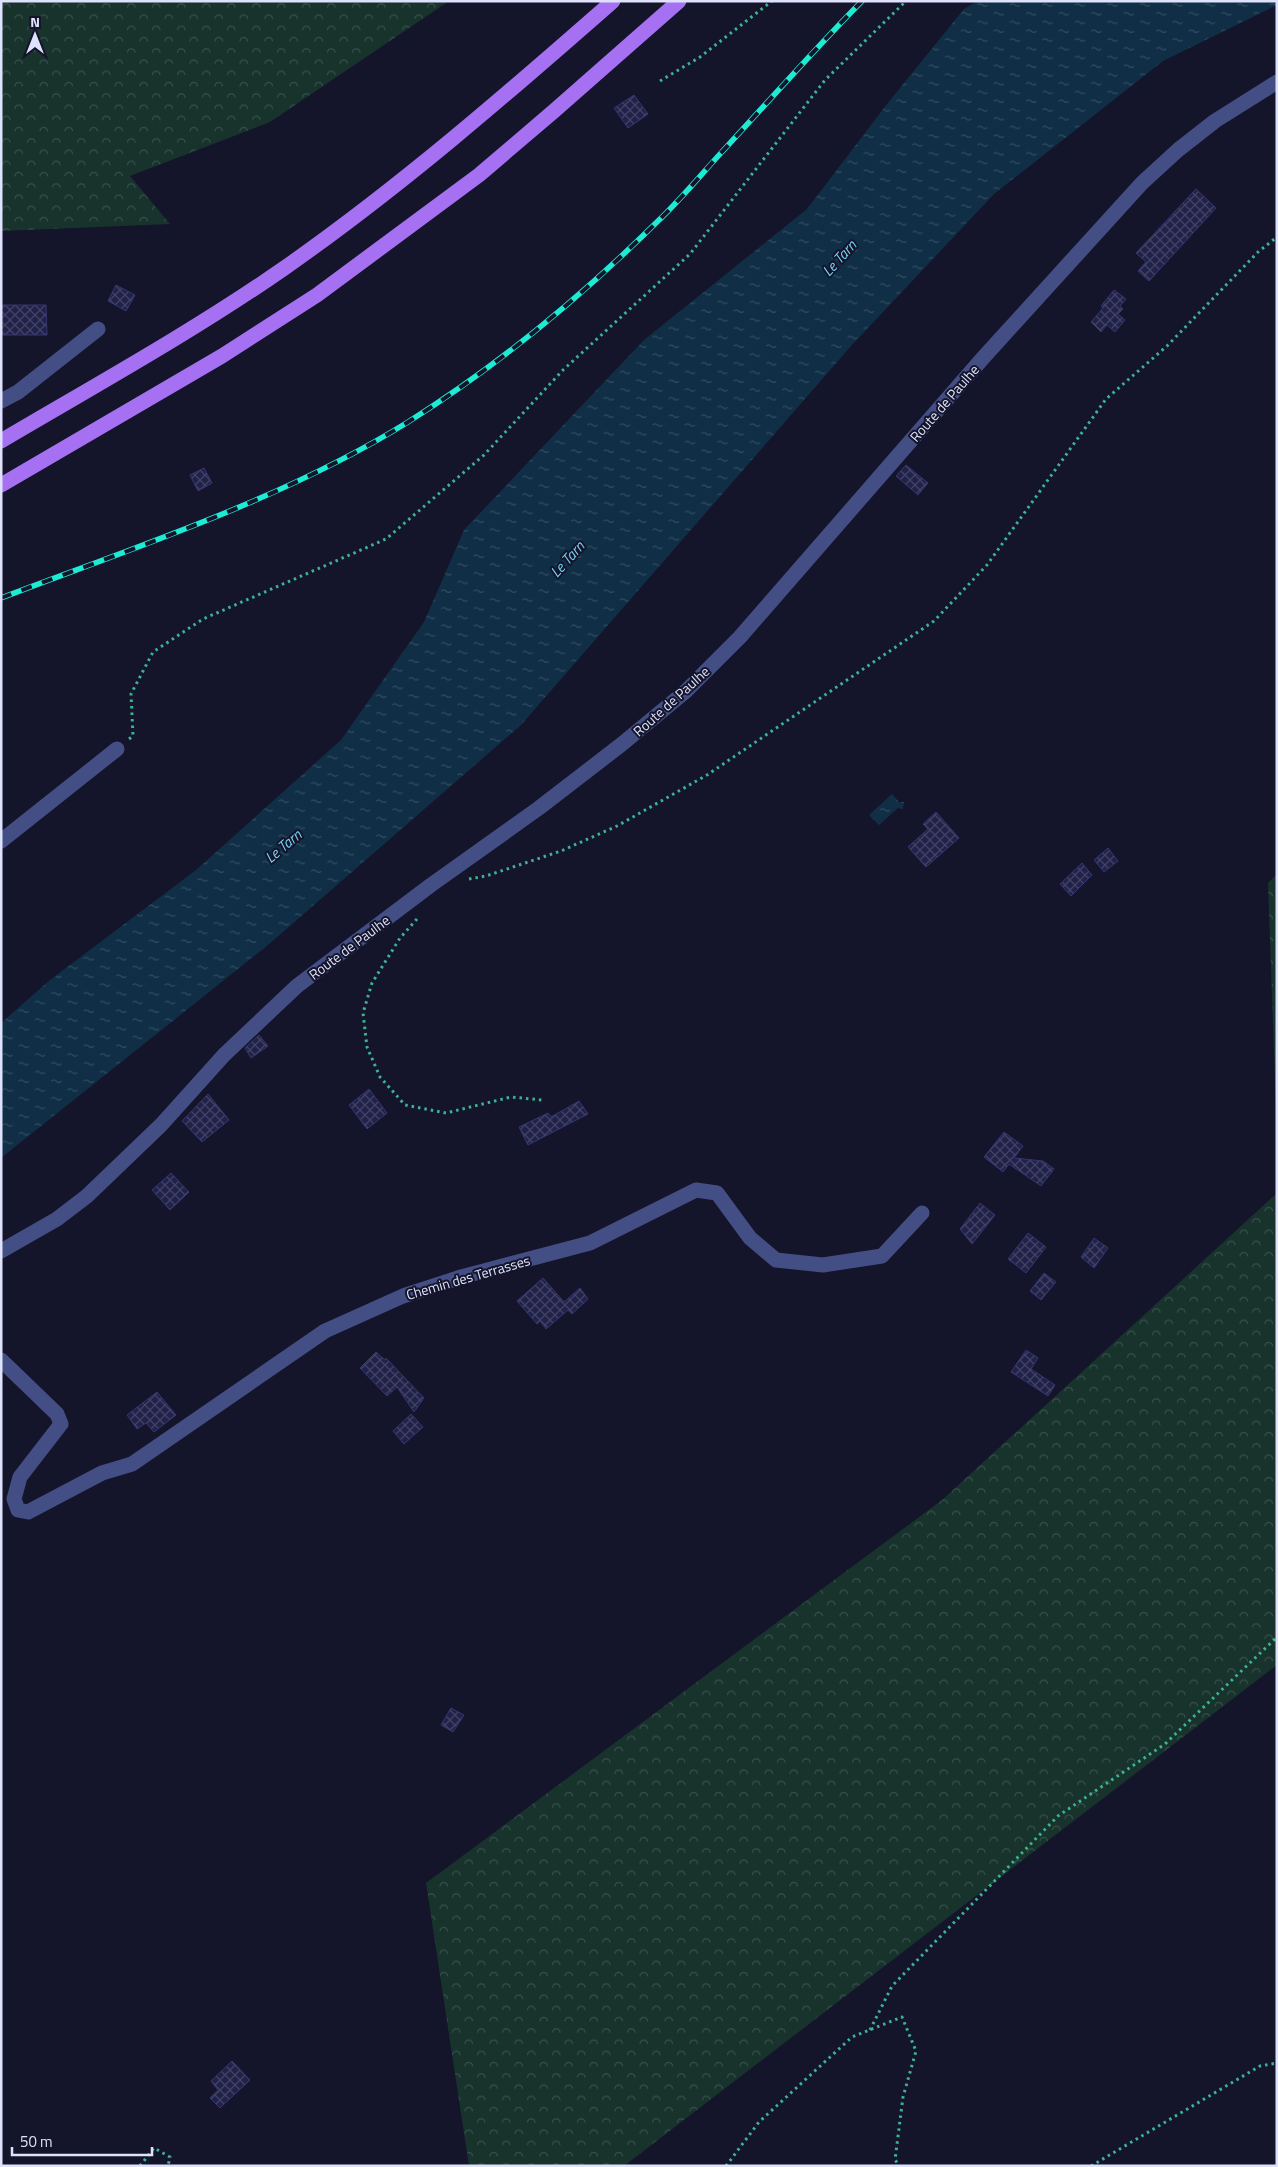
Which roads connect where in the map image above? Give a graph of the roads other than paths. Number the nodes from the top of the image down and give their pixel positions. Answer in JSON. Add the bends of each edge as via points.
{"nodes":[{"id":1,"x":613,"y":1,"type":"edge"},
{"id":2,"x":679,"y":1,"type":"edge"},
{"id":3,"x":1277,"y":82,"type":"edge"},
{"id":4,"x":98,"y":328,"type":"dead end"},
{"id":5,"x":1,"y":401,"type":"edge"},
{"id":6,"x":1,"y":442,"type":"edge"},
{"id":7,"x":1,"y":485,"type":"edge"},
{"id":8,"x":117,"y":749,"type":"road end"},
{"id":9,"x":1,"y":841,"type":"edge"},
{"id":10,"x":922,"y":1213,"type":"dead end"},
{"id":11,"x":1,"y":1251,"type":"edge"},
{"id":12,"x":1,"y":1360,"type":"edge"}],
"edges":[{"from":1,"to":6,"type":"main road","via":[[443,147],[283,269],[215,314]]},
{"from":2,"to":7,"type":"main road","via":[[479,175],[317,295],[222,356]]},
{"from":3,"to":11,"type":"street","name":"Route de Paulhe","via":[[1215,121],[1142,183],[982,359],[740,637],[686,690],[547,802],[297,986],[236,1043],[161,1125],[87,1196],[57,1219]]},
{"from":4,"to":5,"type":"street","via":[[18,392]]},
{"from":8,"to":9,"type":"street"},
{"from":10,"to":12,"type":"street","name":"Chemin des Terrasses","via":[[882,1256],[823,1265],[776,1260],[750,1238],[717,1193],[696,1190],[590,1243],[403,1296],[325,1331],[132,1464],[102,1473],[28,1512],[18,1510],[14,1499],[20,1477],[61,1424],[57,1414]]}]}
